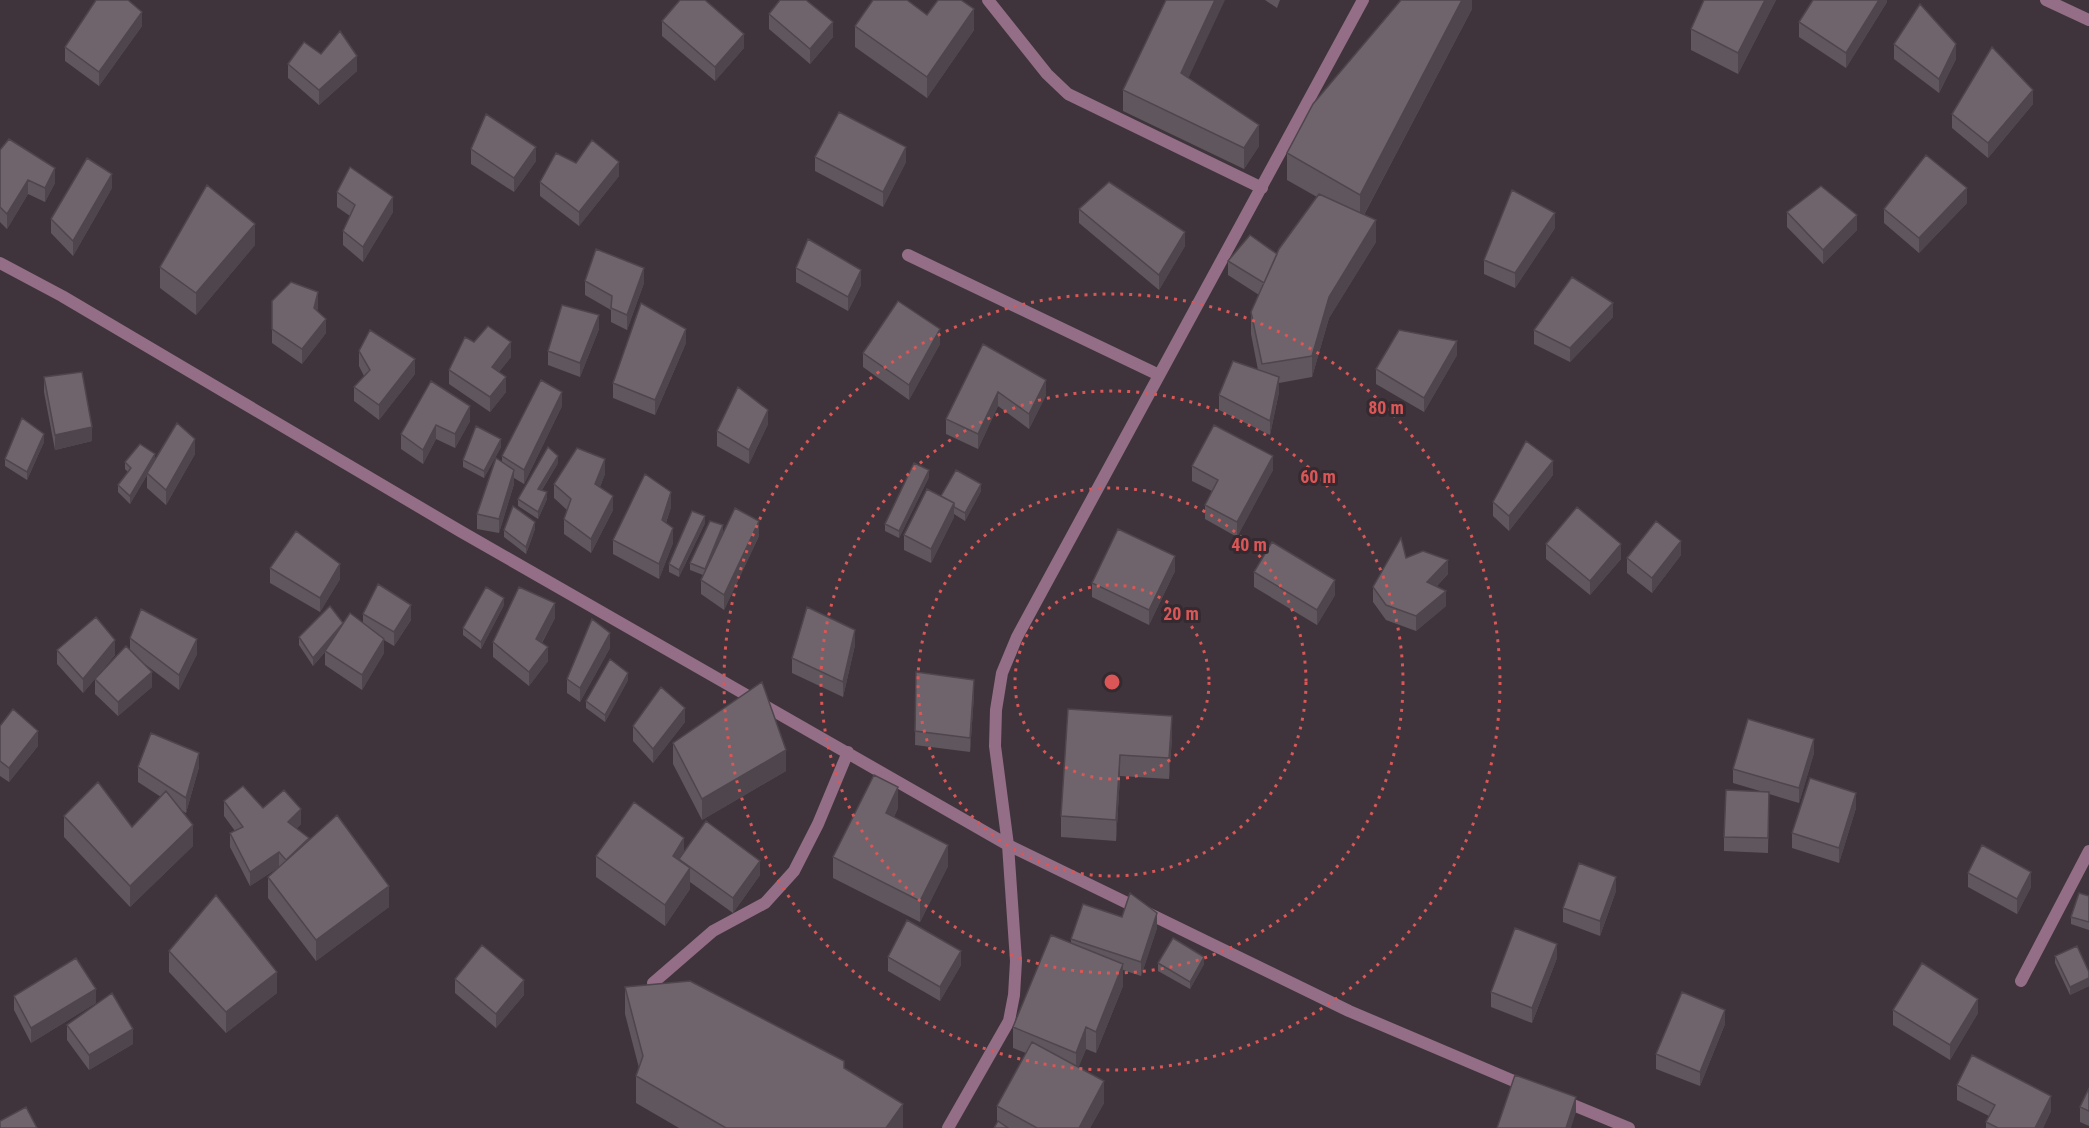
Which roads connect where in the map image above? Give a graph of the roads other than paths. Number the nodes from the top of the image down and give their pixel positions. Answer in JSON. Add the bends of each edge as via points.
{"nodes":[{"id":1,"x":988,"y":0,"type":"edge"},
{"id":2,"x":1363,"y":0,"type":"edge"},
{"id":3,"x":2046,"y":0,"type":"edge"},
{"id":4,"x":2089,"y":20,"type":"edge"},
{"id":5,"x":1262,"y":188,"type":"junction"},
{"id":6,"x":908,"y":255,"type":"dead end"},
{"id":7,"x":0,"y":263,"type":"edge"},
{"id":8,"x":1159,"y":375,"type":"junction"},
{"id":9,"x":848,"y":752,"type":"junction"},
{"id":10,"x":1008,"y":845,"type":"junction"},
{"id":11,"x":2089,"y":852,"type":"edge"},
{"id":12,"x":2021,"y":981,"type":"dead end"},
{"id":13,"x":653,"y":983,"type":"edge"},
{"id":14,"x":948,"y":1128,"type":"edge"},
{"id":15,"x":1629,"y":1128,"type":"edge"}],
"edges":[{"from":1,"to":5,"type":"street","via":[[1047,74],[1068,94]]},
{"from":2,"to":5,"type":"street"},
{"from":3,"to":4,"type":"street"},
{"from":5,"to":8,"type":"street"},
{"from":6,"to":8,"type":"street"},
{"from":7,"to":9,"type":"street"},
{"from":8,"to":10,"type":"street","via":[[1017,637],[1002,674],[995,746]]},
{"from":9,"to":10,"type":"street"},
{"from":9,"to":13,"type":"street","via":[[794,871],[765,903],[713,931]]},
{"from":10,"to":14,"type":"street","via":[[1016,970],[1009,1021]]},
{"from":10,"to":15,"type":"street","via":[[1349,1011]]},
{"from":11,"to":12,"type":"street"}]}
